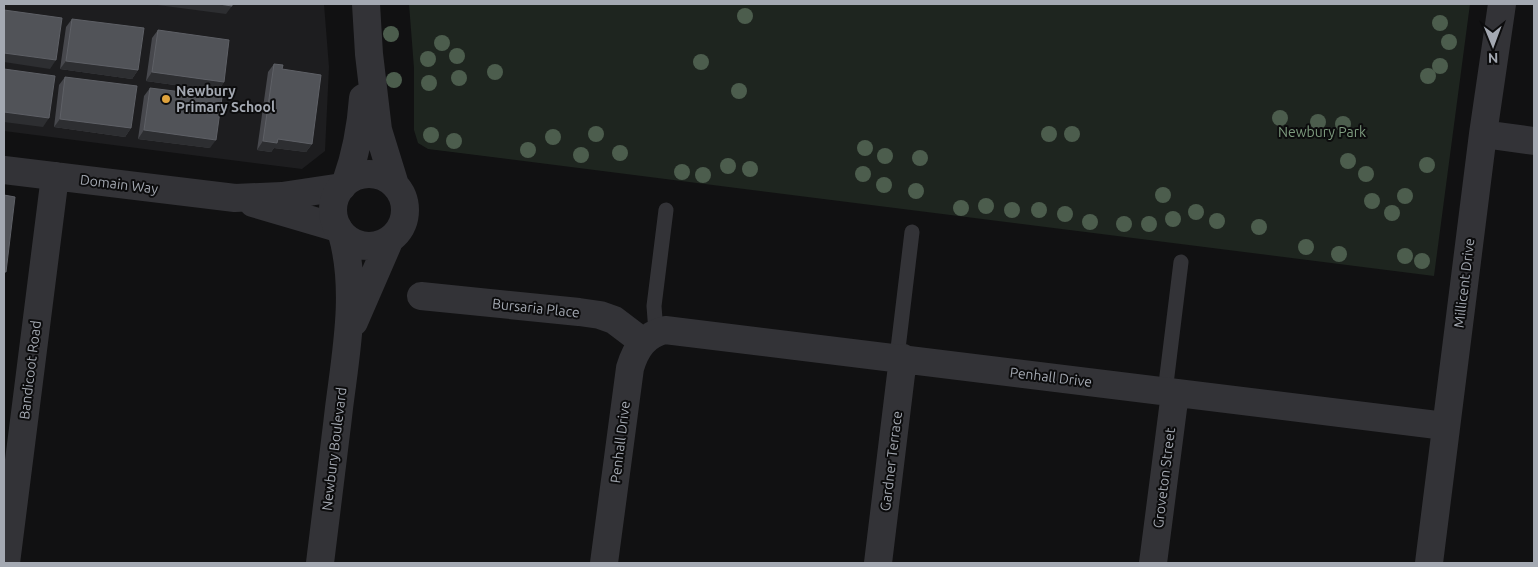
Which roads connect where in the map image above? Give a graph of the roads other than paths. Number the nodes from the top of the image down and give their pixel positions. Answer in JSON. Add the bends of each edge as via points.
{"nodes":[{"id":1,"x":366,"y":4,"type":"edge"},
{"id":2,"x":1502,"y":4,"type":"edge"},
{"id":3,"x":369,"y":54,"type":"junction"},
{"id":4,"x":1483,"y":134,"type":"junction"},
{"id":5,"x":1534,"y":141,"type":"edge"},
{"id":6,"x":4,"y":170,"type":"edge"},
{"id":7,"x":54,"y":176,"type":"junction"},
{"id":8,"x":344,"y":185,"type":"junction"},
{"id":9,"x":395,"y":185,"type":"junction"},
{"id":10,"x":235,"y":198,"type":"junction"},
{"id":11,"x":666,"y":210,"type":"dead end"},
{"id":12,"x":340,"y":231,"type":"junction"},
{"id":13,"x":912,"y":232,"type":"dead end"},
{"id":14,"x":390,"y":239,"type":"junction"},
{"id":15,"x":1181,"y":262,"type":"dead end"},
{"id":16,"x":421,"y":296,"type":"dead end"},
{"id":17,"x":349,"y":335,"type":"junction"},
{"id":18,"x":650,"y":337,"type":"junction"},
{"id":19,"x":900,"y":358,"type":"junction"},
{"id":20,"x":1170,"y":393,"type":"junction"},
{"id":21,"x":1446,"y":426,"type":"junction"},
{"id":22,"x":6,"y":563,"type":"edge"},
{"id":23,"x":320,"y":563,"type":"edge"},
{"id":24,"x":604,"y":563,"type":"edge"},
{"id":25,"x":878,"y":563,"type":"edge"},
{"id":26,"x":1153,"y":563,"type":"edge"},
{"id":27,"x":1429,"y":563,"type":"edge"}],
"edges":[{"from":1,"to":3,"type":"street"},
{"from":2,"to":4,"type":"street","name":"Millicent Drive"},
{"from":3,"to":8,"type":"street","via":[[362,124],[354,160]]},
{"from":3,"to":9,"type":"street","via":[[378,130]]},
{"from":4,"to":5,"type":"street"},
{"from":4,"to":21,"type":"street","name":"Millicent Drive"},
{"from":6,"to":7,"type":"street","name":"Domain Way"},
{"from":7,"to":10,"type":"street","name":"Domain Way"},
{"from":7,"to":22,"type":"street","name":"Bandicoot Road"},
{"from":8,"to":9,"type":"street","via":[[360,176],[375,175]]},
{"from":8,"to":10,"type":"street","name":"Domain Way","via":[[282,196]]},
{"from":8,"to":12,"type":"street","via":[[333,207]]},
{"from":9,"to":14,"type":"street","via":[[404,201],[405,213],[402,224]]},
{"from":10,"to":12,"type":"street","name":"Domain Way"},
{"from":11,"to":18,"type":"lane"},
{"from":12,"to":14,"type":"street","via":[[355,243],[369,246]]},
{"from":12,"to":17,"type":"street","name":"Newbury Boulevard","via":[[346,248]]},
{"from":13,"to":19,"type":"lane","name":"Gardner Terrace"},
{"from":14,"to":17,"type":"street","name":"Newbury Boulevard"},
{"from":15,"to":20,"type":"lane","name":"Groveton Street"},
{"from":16,"to":18,"type":"street","name":"Bursaria Place","via":[[579,312],[614,320]]},
{"from":17,"to":23,"type":"street","name":"Newbury Boulevard"},
{"from":18,"to":19,"type":"street","name":"Penhall Drive","via":[[665,330],[683,331]]},
{"from":18,"to":24,"type":"street","name":"Penhall Drive","via":[[634,353],[628,377]]},
{"from":19,"to":20,"type":"street","name":"Penhall Drive"},
{"from":19,"to":25,"type":"street","name":"Gardner Terrace"},
{"from":20,"to":21,"type":"street","name":"Penhall Drive"},
{"from":20,"to":26,"type":"street","name":"Groveton Street"},
{"from":21,"to":27,"type":"street","name":"Millicent Drive"}]}
